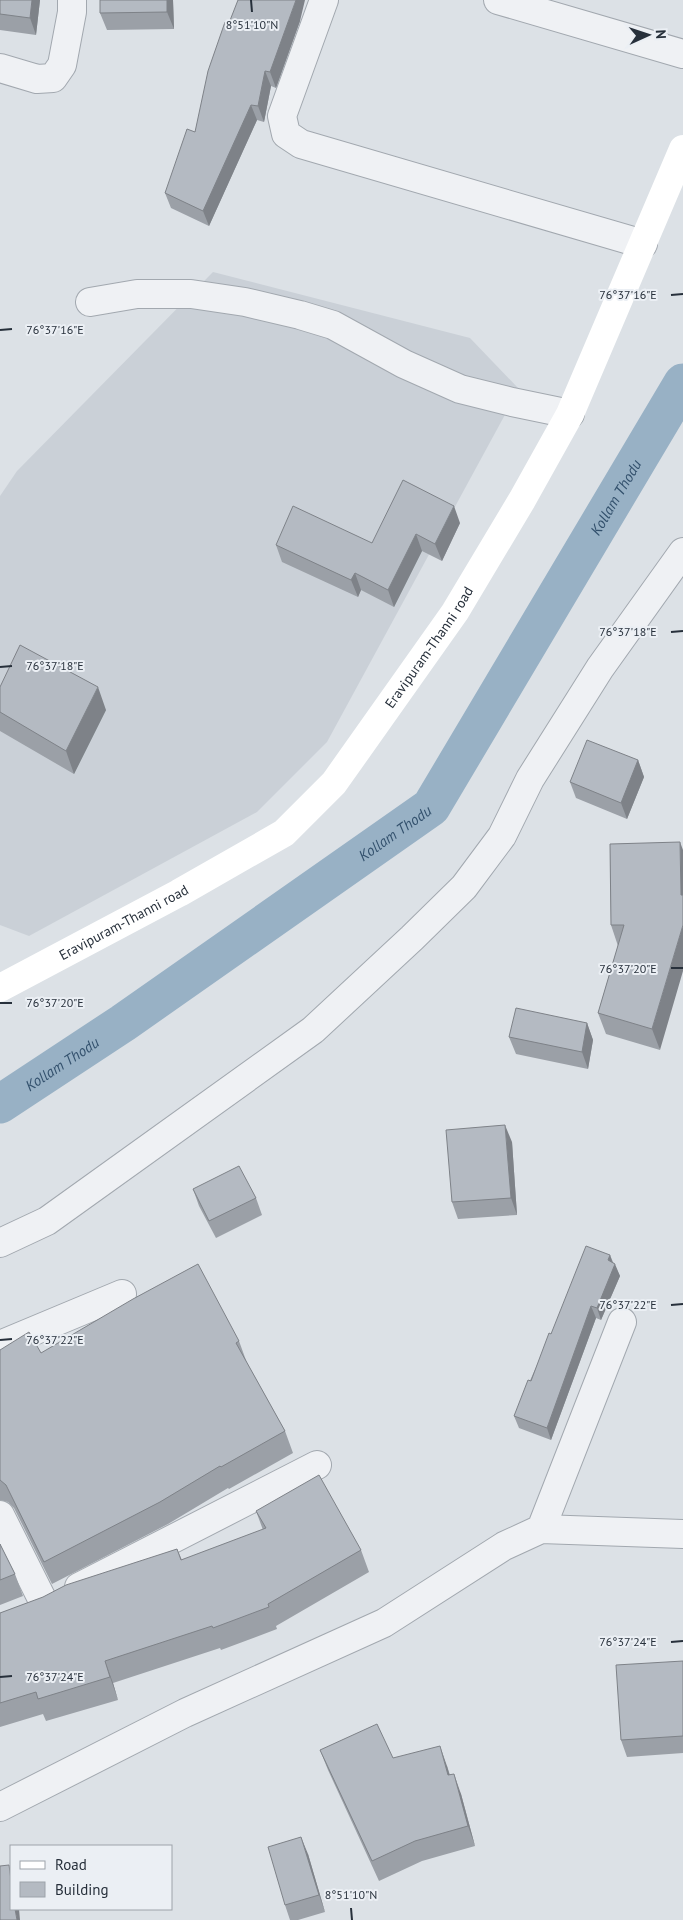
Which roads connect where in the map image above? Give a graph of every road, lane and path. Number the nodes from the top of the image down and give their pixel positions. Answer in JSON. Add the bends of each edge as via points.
{"nodes":[{"id":1,"x":72,"y":0,"type":"edge"},
{"id":2,"x":324,"y":0,"type":"edge"},
{"id":3,"x":498,"y":0,"type":"edge"},
{"id":4,"x":683,"y":54,"type":"edge"},
{"id":5,"x":0,"y":68,"type":"edge"},
{"id":6,"x":683,"y":149,"type":"edge"},
{"id":7,"x":643,"y":244,"type":"junction"},
{"id":8,"x":90,"y":302,"type":"dead end"},
{"id":9,"x":570,"y":414,"type":"junction"},
{"id":10,"x":683,"y":552,"type":"edge"},
{"id":11,"x":0,"y":988,"type":"edge"},
{"id":12,"x":0,"y":1243,"type":"edge"},
{"id":13,"x":122,"y":1294,"type":"dead end"},
{"id":14,"x":622,"y":1322,"type":"dead end"},
{"id":15,"x":0,"y":1346,"type":"edge"},
{"id":16,"x":317,"y":1465,"type":"dead end"},
{"id":17,"x":0,"y":1515,"type":"edge"},
{"id":18,"x":541,"y":1529,"type":"junction"},
{"id":19,"x":683,"y":1534,"type":"edge"},
{"id":20,"x":45,"y":1604,"type":"junction"},
{"id":21,"x":18,"y":1615,"type":"edge"},
{"id":22,"x":0,"y":1807,"type":"edge"}],
"edges":[{"from":1,"to":5,"type":"street","via":[[62,65],[53,78],[37,79]]},
{"from":2,"to":7,"type":"street","via":[[282,116],[286,134],[301,144]]},
{"from":3,"to":4,"type":"street"},
{"from":6,"to":7,"type":"main road","name":"Eravipuram-Thanni road"},
{"from":7,"to":9,"type":"main road","name":"Eravipuram-Thanni road"},
{"from":8,"to":9,"type":"street","via":[[137,294],[190,294],[245,302],[333,325],[404,364],[460,389]]},
{"from":9,"to":11,"type":"main road","name":"Eravipuram-Thanni road","via":[[455,612],[334,783],[284,833]]},
{"from":10,"to":12,"type":"street","via":[[600,668],[530,779],[502,836],[464,887],[313,1030],[47,1221]]},
{"from":13,"to":15,"type":"street"},
{"from":14,"to":18,"type":"street"},
{"from":16,"to":20,"type":"street"},
{"from":17,"to":20,"type":"street"},
{"from":18,"to":19,"type":"street"},
{"from":18,"to":22,"type":"street","via":[[504,1546],[384,1623],[185,1713]]},
{"from":20,"to":21,"type":"street"}]}
